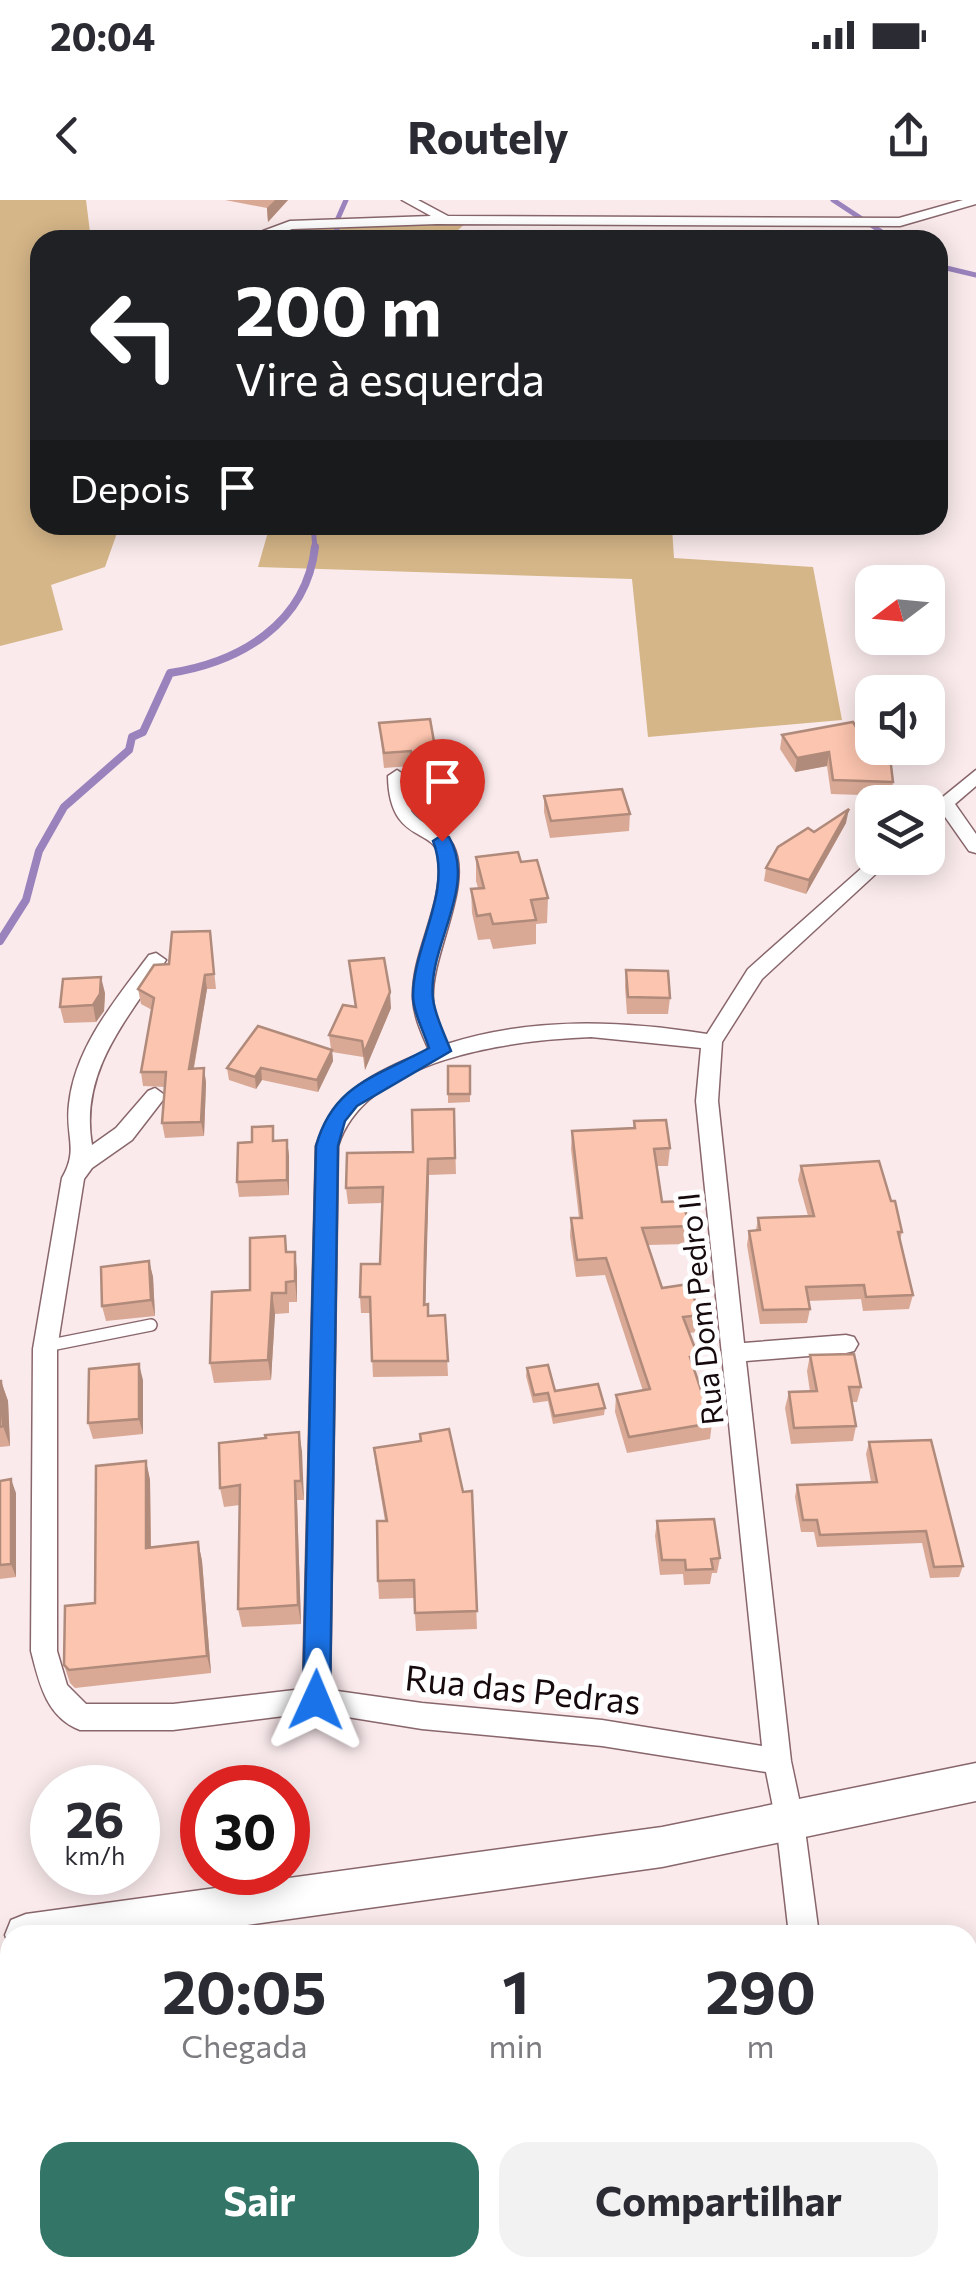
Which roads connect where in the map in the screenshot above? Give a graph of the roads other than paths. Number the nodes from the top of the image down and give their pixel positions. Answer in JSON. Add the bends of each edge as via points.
{"nodes":[{"id":1,"x":408,"y":200,"type":"edge"},
{"id":2,"x":976,"y":200,"type":"edge"},
{"id":3,"x":455,"y":221,"type":"junction"},
{"id":4,"x":278,"y":230,"type":"edge"},
{"id":5,"x":397,"y":776,"type":"dead end"},
{"id":6,"x":976,"y":776,"type":"edge"},
{"id":7,"x":946,"y":804,"type":"joint"},
{"id":8,"x":976,"y":847,"type":"edge"},
{"id":9,"x":865,"y":875,"type":"edge"},
{"id":10,"x":156,"y":960,"type":"edge"},
{"id":11,"x":712,"y":1042,"type":"junction"},
{"id":12,"x":440,"y":1051,"type":"junction"},
{"id":13,"x":155,"y":1096,"type":"dead end"},
{"id":14,"x":84,"y":1162,"type":"junction"},
{"id":15,"x":151,"y":1325,"type":"dead end"},
{"id":16,"x":846,"y":1344,"type":"dead end"},
{"id":17,"x":46,"y":1346,"type":"junction"},
{"id":18,"x":734,"y":1353,"type":"junction"},
{"id":19,"x":316,"y":1700,"type":"junction"},
{"id":20,"x":778,"y":1761,"type":"junction"},
{"id":21,"x":976,"y":1782,"type":"edge"},
{"id":22,"x":790,"y":1822,"type":"junction"},
{"id":23,"x":98,"y":1925,"type":"edge"},
{"id":24,"x":803,"y":1925,"type":"edge"}],
"edges":[{"from":1,"to":3,"type":"street"},
{"from":2,"to":3,"type":"street","via":[[900,222]]},
{"from":3,"to":4,"type":"street"},
{"from":5,"to":12,"type":"street","via":[[396,798],[406,822],[442,841],[447,852],[444,905],[423,999]]},
{"from":6,"to":7,"type":"street"},
{"from":7,"to":8,"type":"street"},
{"from":9,"to":11,"type":"street","name":"Rua Dom Pedro II","via":[[755,974]]},
{"from":10,"to":14,"type":"street","via":[[94,1046],[78,1114]]},
{"from":11,"to":12,"type":"street","via":[[606,1030],[494,1037]]},
{"from":11,"to":18,"type":"street","name":"Rua Dom Pedro II","via":[[707,1102]]},
{"from":12,"to":19,"type":"street","via":[[350,1100],[334,1119],[327,1146]]},
{"from":13,"to":14,"type":"street","via":[[124,1134]]},
{"from":14,"to":17,"type":"street","via":[[65,1211]]},
{"from":15,"to":17,"type":"lane"},
{"from":16,"to":18,"type":"street"},
{"from":17,"to":19,"type":"street","name":"Rua das Pedras","via":[[44,1651],[55,1692],[80,1717],[173,1717]]},
{"from":18,"to":20,"type":"street","name":"Rua Dom Pedro II"},
{"from":19,"to":20,"type":"street","name":"Rua das Pedras","via":[[602,1732]]},
{"from":20,"to":22,"type":"street","name":"Rua Dom Pedro II"},
{"from":21,"to":22,"type":"main road"},
{"from":22,"to":23,"type":"main road","via":[[662,1847]]},
{"from":22,"to":24,"type":"street","name":"Rua Dom Pedro II"}]}
